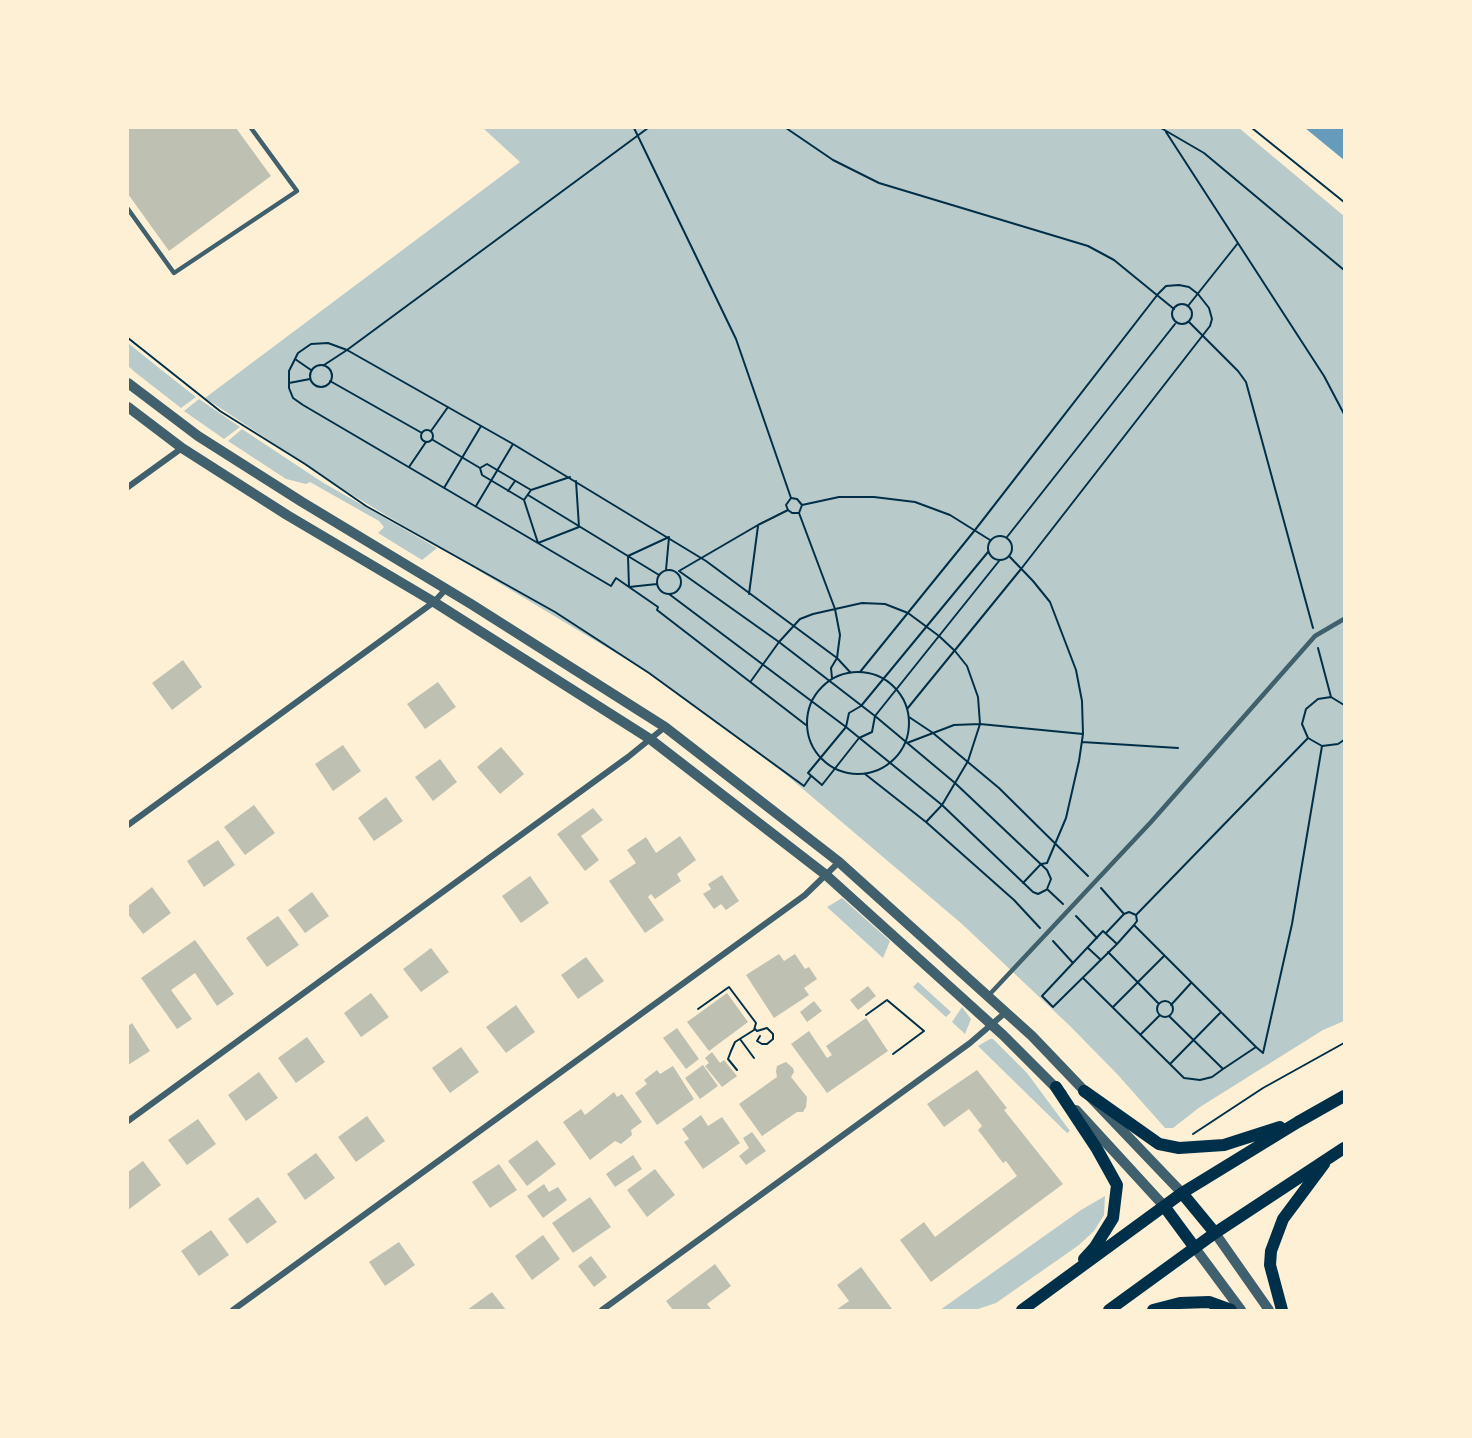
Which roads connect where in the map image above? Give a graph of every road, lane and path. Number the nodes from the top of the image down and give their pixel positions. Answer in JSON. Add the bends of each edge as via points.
{"nodes":[{"id":1,"x":251,"y":128,"type":"edge"},
{"id":2,"x":634,"y":128,"type":"edge"},
{"id":3,"x":648,"y":128,"type":"edge"},
{"id":4,"x":786,"y":128,"type":"edge"},
{"id":5,"x":1161,"y":128,"type":"edge"},
{"id":6,"x":1252,"y":128,"type":"edge"},
{"id":7,"x":1166,"y":132,"type":"junction"},
{"id":8,"x":638,"y":135,"type":"junction"},
{"id":9,"x":1344,"y":201,"type":"edge"},
{"id":10,"x":128,"y":209,"type":"edge"},
{"id":11,"x":1238,"y":243,"type":"junction"},
{"id":12,"x":1344,"y":270,"type":"edge"},
{"id":13,"x":1158,"y":294,"type":"junction"},
{"id":14,"x":1198,"y":294,"type":"junction"},
{"id":15,"x":1188,"y":306,"type":"junction"},
{"id":16,"x":1174,"y":309,"type":"junction"},
{"id":17,"x":1189,"y":322,"type":"junction"},
{"id":18,"x":1175,"y":324,"type":"junction"},
{"id":19,"x":1203,"y":336,"type":"junction"},
{"id":20,"x":128,"y":338,"type":"edge"},
{"id":21,"x":347,"y":350,"type":"junction"},
{"id":22,"x":295,"y":359,"type":"junction"},
{"id":23,"x":324,"y":365,"type":"junction"},
{"id":24,"x":311,"y":370,"type":"junction"},
{"id":25,"x":310,"y":379,"type":"junction"},
{"id":26,"x":330,"y":381,"type":"junction"},
{"id":27,"x":128,"y":383,"type":"edge"},
{"id":28,"x":289,"y":383,"type":"junction"},
{"id":29,"x":448,"y":406,"type":"junction"},
{"id":30,"x":128,"y":407,"type":"edge"},
{"id":31,"x":1344,"y":414,"type":"edge"},
{"id":32,"x":481,"y":425,"type":"junction"},
{"id":33,"x":431,"y":431,"type":"junction"},
{"id":34,"x":422,"y":433,"type":"junction"},
{"id":35,"x":433,"y":440,"type":"junction"},
{"id":36,"x":426,"y":442,"type":"junction"},
{"id":37,"x":513,"y":444,"type":"junction"},
{"id":38,"x":182,"y":448,"type":"junction"},
{"id":39,"x":463,"y":457,"type":"junction"},
{"id":40,"x":409,"y":467,"type":"junction"},
{"id":41,"x":480,"y":468,"type":"junction"},
{"id":42,"x":497,"y":470,"type":"junction"},
{"id":43,"x":570,"y":477,"type":"junction"},
{"id":44,"x":515,"y":480,"type":"junction"},
{"id":45,"x":491,"y":481,"type":"junction"},
{"id":46,"x":576,"y":481,"type":"junction"},
{"id":47,"x":128,"y":487,"type":"edge"},
{"id":48,"x":444,"y":488,"type":"junction"},
{"id":49,"x":531,"y":490,"type":"junction"},
{"id":50,"x":508,"y":491,"type":"junction"},
{"id":51,"x":527,"y":495,"type":"junction"},
{"id":52,"x":791,"y":498,"type":"junction"},
{"id":53,"x":524,"y":500,"type":"junction"},
{"id":54,"x":802,"y":505,"type":"junction"},
{"id":55,"x":476,"y":506,"type":"junction"},
{"id":56,"x":788,"y":510,"type":"junction"},
{"id":57,"x":799,"y":513,"type":"junction"},
{"id":58,"x":758,"y":525,"type":"junction"},
{"id":59,"x":579,"y":527,"type":"junction"},
{"id":60,"x":975,"y":530,"type":"junction"},
{"id":61,"x":669,"y":537,"type":"junction"},
{"id":62,"x":1007,"y":537,"type":"junction"},
{"id":63,"x":990,"y":540,"type":"junction"},
{"id":64,"x":538,"y":543,"type":"junction"},
{"id":65,"x":988,"y":552,"type":"junction"},
{"id":66,"x":628,"y":556,"type":"junction"},
{"id":67,"x":1009,"y":556,"type":"junction"},
{"id":68,"x":702,"y":559,"type":"junction"},
{"id":69,"x":999,"y":561,"type":"junction"},
{"id":70,"x":1022,"y":569,"type":"junction"},
{"id":71,"x":666,"y":570,"type":"junction"},
{"id":72,"x":678,"y":572,"type":"junction"},
{"id":73,"x":659,"y":575,"type":"junction"},
{"id":74,"x":657,"y":584,"type":"junction"},
{"id":75,"x":629,"y":587,"type":"junction"},
{"id":76,"x":446,"y":589,"type":"junction"},
{"id":77,"x":669,"y":594,"type":"junction"},
{"id":78,"x":749,"y":594,"type":"junction"},
{"id":79,"x":434,"y":602,"type":"junction"},
{"id":80,"x":835,"y":609,"type":"junction"},
{"id":81,"x":908,"y":613,"type":"junction"},
{"id":82,"x":1344,"y":619,"type":"edge"},
{"id":83,"x":793,"y":625,"type":"junction"},
{"id":84,"x":926,"y":627,"type":"junction"},
{"id":85,"x":939,"y":636,"type":"junction"},
{"id":86,"x":1315,"y":636,"type":"junction"},
{"id":87,"x":779,"y":642,"type":"junction"},
{"id":88,"x":955,"y":651,"type":"junction"},
{"id":89,"x":837,"y":658,"type":"junction"},
{"id":90,"x":764,"y":664,"type":"junction"},
{"id":91,"x":850,"y":672,"type":"junction"},
{"id":92,"x":860,"y":672,"type":"junction"},
{"id":93,"x":832,"y":678,"type":"junction"},
{"id":94,"x":883,"y":679,"type":"junction"},
{"id":95,"x":829,"y":680,"type":"junction"},
{"id":96,"x":751,"y":681,"type":"junction"},
{"id":97,"x":896,"y":690,"type":"junction"},
{"id":98,"x":1331,"y":697,"type":"junction"},
{"id":99,"x":811,"y":700,"type":"junction"},
{"id":100,"x":1344,"y":705,"type":"edge"},
{"id":101,"x":861,"y":706,"type":"junction"},
{"id":102,"x":907,"y":709,"type":"junction"},
{"id":103,"x":875,"y":717,"type":"junction"},
{"id":104,"x":909,"y":717,"type":"junction"},
{"id":105,"x":980,"y":723,"type":"junction"},
{"id":106,"x":806,"y":725,"type":"junction"},
{"id":107,"x":665,"y":727,"type":"junction"},
{"id":108,"x":846,"y":727,"type":"junction"},
{"id":109,"x":933,"y":733,"type":"junction"},
{"id":110,"x":1083,"y":734,"type":"junction"},
{"id":111,"x":859,"y":738,"type":"junction"},
{"id":112,"x":1308,"y":738,"type":"junction"},
{"id":113,"x":650,"y":739,"type":"junction"},
{"id":114,"x":1344,"y":740,"type":"edge"},
{"id":115,"x":1082,"y":742,"type":"junction"},
{"id":116,"x":906,"y":743,"type":"junction"},
{"id":117,"x":1322,"y":746,"type":"junction"},
{"id":118,"x":1178,"y":748,"type":"dead end"},
{"id":119,"x":820,"y":758,"type":"junction"},
{"id":120,"x":968,"y":761,"type":"junction"},
{"id":121,"x":890,"y":763,"type":"junction"},
{"id":122,"x":834,"y":769,"type":"junction"},
{"id":123,"x":865,"y":774,"type":"junction"},
{"id":124,"x":811,"y":776,"type":"junction"},
{"id":125,"x":955,"y":783,"type":"junction"},
{"id":126,"x":942,"y":805,"type":"junction"},
{"id":127,"x":926,"y":822,"type":"junction"},
{"id":128,"x":128,"y":825,"type":"edge"},
{"id":129,"x":1054,"y":844,"type":"junction"},
{"id":130,"x":1065,"y":853,"type":"dead end"},
{"id":131,"x":839,"y":862,"type":"junction"},
{"id":132,"x":1041,"y":864,"type":"junction"},
{"id":133,"x":1047,"y":870,"type":"dead end"},
{"id":134,"x":826,"y":875,"type":"junction"},
{"id":135,"x":1023,"y":883,"type":"junction"},
{"id":136,"x":1047,"y":890,"type":"dead end"},
{"id":137,"x":1014,"y":900,"type":"dead end"},
{"id":138,"x":1136,"y":915,"type":"junction"},
{"id":139,"x":1134,"y":925,"type":"junction"},
{"id":140,"x":1106,"y":933,"type":"junction"},
{"id":141,"x":1117,"y":944,"type":"junction"},
{"id":142,"x":1088,"y":948,"type":"junction"},
{"id":143,"x":1108,"y":952,"type":"junction"},
{"id":144,"x":1164,"y":956,"type":"junction"},
{"id":145,"x":1101,"y":960,"type":"junction"},
{"id":146,"x":1083,"y":978,"type":"junction"},
{"id":147,"x":1138,"y":982,"type":"junction"},
{"id":148,"x":1191,"y":983,"type":"junction"},
{"id":149,"x":988,"y":996,"type":"junction"},
{"id":150,"x":1159,"y":1004,"type":"junction"},
{"id":151,"x":1171,"y":1005,"type":"junction"},
{"id":152,"x":1113,"y":1007,"type":"junction"},
{"id":153,"x":698,"y":1009,"type":"dead end"},
{"id":154,"x":1006,"y":1012,"type":"junction"},
{"id":155,"x":1221,"y":1012,"type":"junction"},
{"id":156,"x":866,"y":1015,"type":"dead end"},
{"id":157,"x":1160,"y":1015,"type":"junction"},
{"id":158,"x":1169,"y":1016,"type":"junction"},
{"id":159,"x":992,"y":1025,"type":"junction"},
{"id":160,"x":755,"y":1029,"type":"junction"},
{"id":161,"x":1141,"y":1034,"type":"junction"},
{"id":162,"x":760,"y":1036,"type":"dead end"},
{"id":163,"x":740,"y":1039,"type":"junction"},
{"id":164,"x":1194,"y":1041,"type":"junction"},
{"id":165,"x":1344,"y":1043,"type":"edge"},
{"id":166,"x":1256,"y":1047,"type":"junction"},
{"id":167,"x":893,"y":1054,"type":"dead end"},
{"id":168,"x":754,"y":1058,"type":"dead end"},
{"id":169,"x":1170,"y":1064,"type":"junction"},
{"id":170,"x":1223,"y":1069,"type":"junction"},
{"id":171,"x":737,"y":1070,"type":"dead end"},
{"id":172,"x":1056,"y":1087,"type":"junction"},
{"id":173,"x":1084,"y":1091,"type":"junction"},
{"id":174,"x":1344,"y":1096,"type":"edge"},
{"id":175,"x":128,"y":1121,"type":"edge"},
{"id":176,"x":1298,"y":1122,"type":"junction"},
{"id":177,"x":1191,"y":1135,"type":"dead end"},
{"id":178,"x":1344,"y":1148,"type":"edge"},
{"id":179,"x":1331,"y":1155,"type":"junction"},
{"id":180,"x":1182,"y":1193,"type":"junction"},
{"id":181,"x":1164,"y":1206,"type":"junction"},
{"id":182,"x":1215,"y":1233,"type":"junction"},
{"id":183,"x":1195,"y":1248,"type":"junction"},
{"id":184,"x":1068,"y":1277,"type":"junction"},
{"id":185,"x":1027,"y":1307,"type":"edge"},
{"id":186,"x":233,"y":1311,"type":"edge"},
{"id":187,"x":602,"y":1311,"type":"edge"},
{"id":188,"x":1009,"y":1311,"type":"edge"},
{"id":189,"x":1109,"y":1311,"type":"edge"},
{"id":190,"x":1154,"y":1311,"type":"edge"},
{"id":191,"x":1231,"y":1311,"type":"edge"},
{"id":192,"x":1241,"y":1311,"type":"edge"},
{"id":193,"x":1269,"y":1311,"type":"edge"},
{"id":194,"x":1282,"y":1311,"type":"edge"}],
"edges":[{"from":1,"to":10,"type":"lane","via":[[297,191],[174,273]]},
{"from":2,"to":8,"type":"path"},
{"from":3,"to":8,"type":"path"},
{"from":4,"to":13,"type":"path","via":[[833,160],[879,183],[1088,246]]},
{"from":5,"to":7,"type":"path"},
{"from":6,"to":9,"type":"path"},
{"from":7,"to":11,"type":"path"},
{"from":7,"to":12,"type":"path","via":[[1204,153]]},
{"from":8,"to":21,"type":"path"},
{"from":8,"to":52,"type":"path","via":[[736,339]]},
{"from":11,"to":14,"type":"path"},
{"from":11,"to":31,"type":"path","via":[[1324,376]]},
{"from":13,"to":14,"type":"path","via":[[1166,286],[1179,285]]},
{"from":13,"to":16,"type":"path"},
{"from":13,"to":60,"type":"path"},
{"from":14,"to":15,"type":"path"},
{"from":14,"to":19,"type":"path","via":[[1212,319]]},
{"from":15,"to":16,"type":"path","via":[[1179,304]]},
{"from":15,"to":17,"type":"path","via":[[1193,310]]},
{"from":16,"to":18,"type":"path"},
{"from":17,"to":18,"type":"path"},
{"from":17,"to":19,"type":"path"},
{"from":18,"to":62,"type":"path"},
{"from":19,"to":70,"type":"path"},
{"from":19,"to":86,"type":"path","via":[[1246,382]]},
{"from":20,"to":124,"type":"path","via":[[220,411],[366,506],[555,612],[649,673],[804,786]]},
{"from":21,"to":22,"type":"path","via":[[328,342],[311,344]]},
{"from":21,"to":23,"type":"path"},
{"from":21,"to":29,"type":"path"},
{"from":22,"to":24,"type":"path"},
{"from":22,"to":28,"type":"path"},
{"from":23,"to":24,"type":"path"},
{"from":23,"to":26,"type":"path","via":[[331,372]]},
{"from":24,"to":25,"type":"path"},
{"from":25,"to":26,"type":"path","via":[[318,386]]},
{"from":25,"to":28,"type":"path"},
{"from":26,"to":34,"type":"path"},
{"from":27,"to":76,"type":"street","via":[[198,436]]},
{"from":28,"to":40,"type":"path","via":[[293,398],[303,405]]},
{"from":29,"to":32,"type":"path"},
{"from":29,"to":33,"type":"path"},
{"from":30,"to":38,"type":"street"},
{"from":32,"to":37,"type":"path"},
{"from":32,"to":39,"type":"path"},
{"from":33,"to":34,"type":"path"},
{"from":33,"to":35,"type":"path"},
{"from":34,"to":36,"type":"path","via":[[421,439]]},
{"from":35,"to":36,"type":"path"},
{"from":35,"to":39,"type":"path"},
{"from":36,"to":40,"type":"path"},
{"from":37,"to":42,"type":"path"},
{"from":37,"to":43,"type":"path"},
{"from":38,"to":47,"type":"street"},
{"from":38,"to":79,"type":"street"},
{"from":39,"to":41,"type":"path"},
{"from":39,"to":48,"type":"path"},
{"from":40,"to":48,"type":"path"},
{"from":41,"to":42,"type":"path","via":[[487,464]]},
{"from":41,"to":45,"type":"path","via":[[482,476]]},
{"from":42,"to":44,"type":"path"},
{"from":42,"to":45,"type":"path"},
{"from":43,"to":46,"type":"path"},
{"from":43,"to":49,"type":"path"},
{"from":44,"to":49,"type":"path"},
{"from":44,"to":50,"type":"path"},
{"from":45,"to":50,"type":"path"},
{"from":45,"to":55,"type":"path"},
{"from":46,"to":59,"type":"path"},
{"from":46,"to":61,"type":"path"},
{"from":48,"to":55,"type":"path"},
{"from":49,"to":51,"type":"path"},
{"from":50,"to":53,"type":"path"},
{"from":51,"to":53,"type":"path"},
{"from":51,"to":59,"type":"path"},
{"from":52,"to":54,"type":"path"},
{"from":52,"to":56,"type":"path","via":[[786,505]]},
{"from":53,"to":64,"type":"path"},
{"from":54,"to":57,"type":"path"},
{"from":54,"to":60,"type":"path","via":[[839,497],[874,496],[915,502],[950,515]]},
{"from":55,"to":64,"type":"path"},
{"from":56,"to":57,"type":"path"},
{"from":56,"to":58,"type":"path"},
{"from":57,"to":80,"type":"path"},
{"from":58,"to":68,"type":"path"},
{"from":58,"to":78,"type":"path"},
{"from":59,"to":64,"type":"path"},
{"from":59,"to":66,"type":"path"},
{"from":60,"to":63,"type":"path"},
{"from":60,"to":81,"type":"path"},
{"from":61,"to":66,"type":"path"},
{"from":61,"to":68,"type":"path"},
{"from":61,"to":71,"type":"path"},
{"from":62,"to":63,"type":"path","via":[[997,535]]},
{"from":62,"to":67,"type":"path","via":[[1012,543]]},
{"from":63,"to":65,"type":"path"},
{"from":64,"to":75,"type":"path","via":[[611,586],[616,578]]},
{"from":65,"to":69,"type":"path"},
{"from":65,"to":84,"type":"path"},
{"from":66,"to":73,"type":"path"},
{"from":66,"to":75,"type":"path"},
{"from":67,"to":69,"type":"path"},
{"from":67,"to":70,"type":"path"},
{"from":68,"to":72,"type":"path"},
{"from":68,"to":78,"type":"path"},
{"from":69,"to":85,"type":"path"},
{"from":70,"to":88,"type":"path"},
{"from":70,"to":110,"type":"path","via":[[1050,602],[1062,629],[1082,700]]},
{"from":71,"to":72,"type":"path"},
{"from":71,"to":73,"type":"path"},
{"from":72,"to":77,"type":"path","via":[[680,586]]},
{"from":72,"to":87,"type":"path"},
{"from":73,"to":74,"type":"path"},
{"from":74,"to":75,"type":"path"},
{"from":74,"to":77,"type":"path"},
{"from":75,"to":96,"type":"path"},
{"from":76,"to":79,"type":"street"},
{"from":76,"to":107,"type":"street"},
{"from":77,"to":90,"type":"path"},
{"from":78,"to":83,"type":"path"},
{"from":79,"to":113,"type":"street"},
{"from":79,"to":128,"type":"street"},
{"from":80,"to":81,"type":"path","via":[[862,603],[885,604]]},
{"from":80,"to":83,"type":"path","via":[[813,614]]},
{"from":80,"to":89,"type":"path","via":[[840,635]]},
{"from":81,"to":84,"type":"path"},
{"from":81,"to":92,"type":"path"},
{"from":82,"to":86,"type":"lane"},
{"from":83,"to":87,"type":"path"},
{"from":83,"to":89,"type":"path"},
{"from":84,"to":85,"type":"path"},
{"from":84,"to":94,"type":"path"},
{"from":85,"to":88,"type":"path"},
{"from":85,"to":97,"type":"path"},
{"from":86,"to":98,"type":"path"},
{"from":86,"to":149,"type":"lane","via":[[1151,822]]},
{"from":87,"to":90,"type":"path"},
{"from":87,"to":95,"type":"path"},
{"from":88,"to":102,"type":"path"},
{"from":88,"to":105,"type":"path","via":[[967,666],[978,697]]},
{"from":89,"to":91,"type":"path"},
{"from":89,"to":93,"type":"path","via":[[831,668]]},
{"from":90,"to":96,"type":"path"},
{"from":90,"to":99,"type":"path"},
{"from":91,"to":92,"type":"path"},
{"from":91,"to":93,"type":"path"},
{"from":92,"to":94,"type":"path"},
{"from":93,"to":95,"type":"path"},
{"from":94,"to":97,"type":"path"},
{"from":94,"to":101,"type":"path"},
{"from":95,"to":99,"type":"path"},
{"from":95,"to":101,"type":"path"},
{"from":96,"to":106,"type":"path"},
{"from":97,"to":102,"type":"path"},
{"from":97,"to":103,"type":"path"},
{"from":98,"to":100,"type":"path"},
{"from":98,"to":112,"type":"path","via":[[1318,699],[1306,709],[1302,724]]},
{"from":99,"to":106,"type":"path"},
{"from":99,"to":108,"type":"path"},
{"from":101,"to":103,"type":"path"},
{"from":101,"to":108,"type":"path","via":[[849,713]]},
{"from":102,"to":104,"type":"path"},
{"from":103,"to":111,"type":"path","via":[[872,732]]},
{"from":103,"to":116,"type":"path"},
{"from":104,"to":109,"type":"path"},
{"from":104,"to":116,"type":"path"},
{"from":105,"to":109,"type":"path","via":[[954,725]]},
{"from":105,"to":110,"type":"path"},
{"from":105,"to":120,"type":"path"},
{"from":106,"to":119,"type":"path","via":[[809,741]]},
{"from":107,"to":113,"type":"street"},
{"from":107,"to":131,"type":"street"},
{"from":108,"to":111,"type":"path"},
{"from":108,"to":119,"type":"path"},
{"from":109,"to":116,"type":"path"},
{"from":109,"to":120,"type":"path"},
{"from":110,"to":115,"type":"path"},
{"from":111,"to":121,"type":"path"},
{"from":111,"to":122,"type":"path"},
{"from":112,"to":117,"type":"path"},
{"from":112,"to":138,"type":"path"},
{"from":113,"to":134,"type":"street"},
{"from":113,"to":175,"type":"street"},
{"from":114,"to":117,"type":"path"},
{"from":115,"to":118,"type":"path"},
{"from":115,"to":129,"type":"path","via":[[1066,818]]},
{"from":116,"to":121,"type":"path"},
{"from":116,"to":125,"type":"path"},
{"from":117,"to":166,"type":"path","via":[[1292,924],[1263,1053]]},
{"from":119,"to":122,"type":"path"},
{"from":119,"to":124,"type":"path","via":[[807,773]]},
{"from":120,"to":125,"type":"path"},
{"from":120,"to":129,"type":"path"},
{"from":121,"to":123,"type":"path"},
{"from":121,"to":126,"type":"path"},
{"from":122,"to":123,"type":"path"},
{"from":122,"to":124,"type":"path","via":[[822,784]]},
{"from":123,"to":127,"type":"path"},
{"from":125,"to":126,"type":"path"},
{"from":125,"to":132,"type":"path"},
{"from":126,"to":127,"type":"path"},
{"from":126,"to":135,"type":"path"},
{"from":127,"to":137,"type":"path"},
{"from":129,"to":130,"type":"path"},
{"from":129,"to":132,"type":"path","via":[[1047,863]]},
{"from":131,"to":134,"type":"street"},
{"from":131,"to":149,"type":"street"},
{"from":132,"to":133,"type":"path"},
{"from":132,"to":135,"type":"path"},
{"from":134,"to":159,"type":"street"},
{"from":134,"to":186,"type":"street","via":[[805,895]]},
{"from":135,"to":136,"type":"path","via":[[1038,894]]},
{"from":138,"to":139,"type":"path"},
{"from":138,"to":140,"type":"path","via":[[1124,914]]},
{"from":139,"to":141,"type":"path"},
{"from":139,"to":144,"type":"path"},
{"from":140,"to":141,"type":"path"},
{"from":140,"to":142,"type":"path","via":[[1103,931]]},
{"from":141,"to":143,"type":"path"},
{"from":142,"to":145,"type":"path"},
{"from":142,"to":146,"type":"path","via":[[1041,996],[1053,1007]]},
{"from":143,"to":145,"type":"path"},
{"from":143,"to":147,"type":"path"},
{"from":144,"to":147,"type":"path"},
{"from":144,"to":148,"type":"path"},
{"from":145,"to":146,"type":"path"},
{"from":146,"to":152,"type":"path"},
{"from":147,"to":150,"type":"path"},
{"from":147,"to":152,"type":"path"},
{"from":148,"to":151,"type":"path"},
{"from":148,"to":155,"type":"path"},
{"from":149,"to":154,"type":"street"},
{"from":150,"to":151,"type":"path"},
{"from":150,"to":157,"type":"path"},
{"from":151,"to":158,"type":"path"},
{"from":152,"to":161,"type":"path"},
{"from":153,"to":160,"type":"path","via":[[729,987],[756,1023]]},
{"from":154,"to":159,"type":"street"},
{"from":154,"to":173,"type":"street"},
{"from":155,"to":164,"type":"path"},
{"from":155,"to":166,"type":"path"},
{"from":156,"to":167,"type":"path","via":[[887,1000],[924,1031]]},
{"from":157,"to":158,"type":"path"},
{"from":157,"to":161,"type":"path"},
{"from":158,"to":164,"type":"path"},
{"from":159,"to":172,"type":"street"},
{"from":159,"to":187,"type":"street"},
{"from":160,"to":162,"type":"path","via":[[767,1028],[773,1034],[766,1044],[757,1041]]},
{"from":160,"to":163,"type":"path"},
{"from":161,"to":169,"type":"path"},
{"from":163,"to":168,"type":"path"},
{"from":163,"to":171,"type":"path","via":[[728,1059]]},
{"from":164,"to":169,"type":"path"},
{"from":164,"to":170,"type":"path"},
{"from":165,"to":177,"type":"path","via":[[1263,1088]]},
{"from":166,"to":170,"type":"path"},
{"from":169,"to":170,"type":"path","via":[[1184,1078],[1200,1080]]},
{"from":172,"to":181,"type":"street"},
{"from":172,"to":184,"type":"main road","via":[[1117,1185],[1113,1218]]},
{"from":173,"to":176,"type":"main road","via":[[1159,1144],[1179,1148],[1224,1145]]},
{"from":173,"to":180,"type":"street"},
{"from":174,"to":176,"type":"main road"},
{"from":176,"to":180,"type":"main road"},
{"from":178,"to":179,"type":"main road"},
{"from":179,"to":182,"type":"main road"},
{"from":179,"to":194,"type":"main road","via":[[1283,1219],[1271,1251],[1270,1265]]},
{"from":180,"to":181,"type":"main road"},
{"from":180,"to":182,"type":"main road"},
{"from":181,"to":183,"type":"main road"},
{"from":181,"to":184,"type":"main road"},
{"from":182,"to":183,"type":"main road"},
{"from":182,"to":193,"type":"street"},
{"from":183,"to":189,"type":"main road"},
{"from":183,"to":192,"type":"street"},
{"from":184,"to":185,"type":"main road"},
{"from":185,"to":188,"type":"main road"},
{"from":190,"to":191,"type":"main road","via":[[1180,1303],[1209,1302]]}]}
